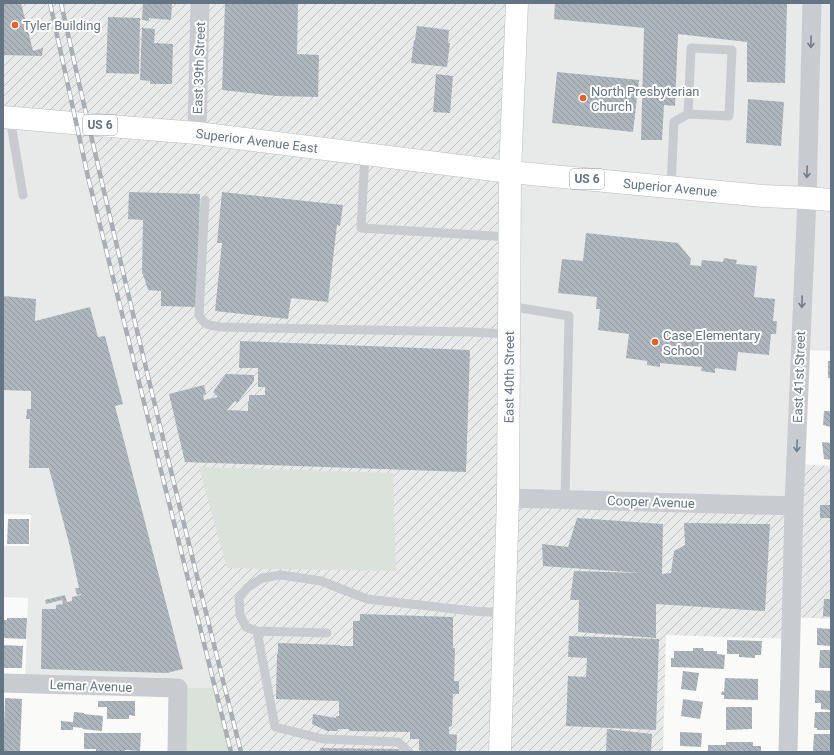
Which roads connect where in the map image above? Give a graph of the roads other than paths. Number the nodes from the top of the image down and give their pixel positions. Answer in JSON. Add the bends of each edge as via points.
{"nodes":[{"id":1,"x":200,"y":3,"type":"edge"},
{"id":2,"x":517,"y":3,"type":"edge"},
{"id":3,"x":812,"y":3,"type":"edge"},
{"id":4,"x":688,"y":114,"type":"junction"},
{"id":5,"x":7,"y":117,"type":"edge"},
{"id":6,"x":197,"y":133,"type":"junction"},
{"id":7,"x":365,"y":154,"type":"junction"},
{"id":8,"x":510,"y":172,"type":"junction"},
{"id":9,"x":671,"y":187,"type":"junction"},
{"id":10,"x":23,"y":195,"type":"dead end"},
{"id":11,"x":806,"y":198,"type":"junction"},
{"id":12,"x":205,"y":200,"type":"dead end"},
{"id":13,"x":831,"y":200,"type":"edge"},
{"id":14,"x":510,"y":236,"type":"junction"},
{"id":15,"x":509,"y":306,"type":"junction"},
{"id":16,"x":509,"y":334,"type":"junction"},
{"id":17,"x":508,"y":498,"type":"junction"},
{"id":18,"x":565,"y":499,"type":"junction"},
{"id":19,"x":794,"y":506,"type":"junction"},
{"id":20,"x":505,"y":613,"type":"junction"},
{"id":21,"x":257,"y":631,"type":"junction"},
{"id":22,"x":327,"y":633,"type":"dead end"},
{"id":23,"x":3,"y":683,"type":"edge"},
{"id":24,"x":177,"y":752,"type":"edge"},
{"id":25,"x":409,"y":752,"type":"edge"},
{"id":26,"x":500,"y":752,"type":"edge"},
{"id":27,"x":788,"y":752,"type":"edge"}],
"edges":[{"from":1,"to":6,"type":"street","name":"East 39th Street"},
{"from":2,"to":8,"type":"main road","name":"East 40th Street"},
{"from":3,"to":11,"type":"street","name":"East 41st Street","one_way":true},
{"from":4,"to":4,"type":"lane","via":[[728,116],[732,50],[691,48]]},
{"from":4,"to":9,"type":"lane","via":[[674,122]]},
{"from":5,"to":6,"type":"main road","name":"Superior Avenue East","number":"US 6"},
{"from":5,"to":10,"type":"lane"},
{"from":6,"to":7,"type":"main road","name":"Superior Avenue East","number":"US 6"},
{"from":7,"to":8,"type":"main road","name":"Superior Avenue East","number":"US 6"},
{"from":7,"to":14,"type":"lane","via":[[361,228]]},
{"from":8,"to":9,"type":"main road","name":"Superior Avenue","number":"US 6"},
{"from":8,"to":14,"type":"main road","name":"East 40th Street"},
{"from":9,"to":11,"type":"main road","name":"Superior Avenue","number":"US 6"},
{"from":11,"to":13,"type":"main road","name":"Superior Avenue","number":"US 6"},
{"from":11,"to":19,"type":"street","name":"East 41st Street","one_way":true},
{"from":12,"to":16,"type":"lane","via":[[199,315],[207,325]]},
{"from":14,"to":15,"type":"main road","name":"East 40th Street"},
{"from":15,"to":16,"type":"main road","name":"East 40th Street"},
{"from":15,"to":18,"type":"lane","via":[[569,316]]},
{"from":16,"to":17,"type":"main road","name":"East 40th Street"},
{"from":17,"to":18,"type":"street","name":"Cooper Avenue"},
{"from":17,"to":20,"type":"main road","name":"East 40th Street"},
{"from":18,"to":19,"type":"street","name":"Cooper Avenue"},
{"from":19,"to":27,"type":"street","name":"East 41st Street"},
{"from":20,"to":21,"type":"lane","via":[[367,599],[321,581],[281,575],[262,578],[247,588],[239,598],[240,615],[246,628]]},
{"from":20,"to":26,"type":"main road","name":"East 40th Street"},
{"from":21,"to":22,"type":"lane"},
{"from":21,"to":25,"type":"lane","via":[[275,727],[323,739],[398,742]]},
{"from":23,"to":24,"type":"street","name":"Lemar Avenue","via":[[178,688]]}]}
